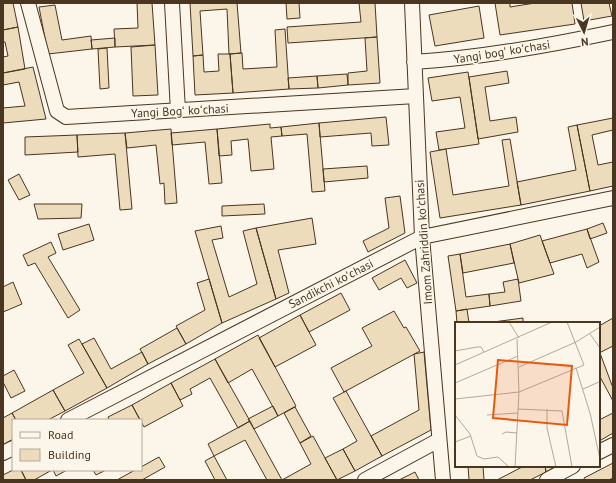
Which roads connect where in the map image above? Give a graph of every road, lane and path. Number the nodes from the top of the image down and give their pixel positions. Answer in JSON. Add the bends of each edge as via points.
{"nodes":[{"id":1,"x":28,"y":3,"type":"edge"},
{"id":2,"x":172,"y":3,"type":"edge"},
{"id":3,"x":412,"y":3,"type":"edge"},
{"id":4,"x":613,"y":32,"type":"edge"},
{"id":5,"x":414,"y":62,"type":"junction"},
{"id":6,"x":416,"y":96,"type":"junction"},
{"id":7,"x":178,"y":111,"type":"junction"},
{"id":8,"x":613,"y":198,"type":"edge"},
{"id":9,"x":422,"y":236,"type":"junction"},
{"id":10,"x":70,"y":419,"type":"edge"},
{"id":11,"x":439,"y":440,"type":"junction"},
{"id":12,"x":613,"y":445,"type":"edge"},
{"id":13,"x":12,"y":449,"type":"edge"},
{"id":14,"x":600,"y":452,"type":"edge"},
{"id":15,"x":3,"y":454,"type":"edge"},
{"id":16,"x":571,"y":467,"type":"edge"},
{"id":17,"x":365,"y":480,"type":"edge"},
{"id":18,"x":443,"y":480,"type":"edge"},
{"id":19,"x":547,"y":480,"type":"edge"}],
"edges":[{"from":1,"to":7,"type":"street","name":"Yangi Bogʻ koʻchasi","via":[[57,111],[66,117]]},
{"from":2,"to":7,"type":"street"},
{"from":3,"to":5,"type":"street","name":"Imom Zahriddin koʻchasi"},
{"from":4,"to":5,"type":"street","name":"Yangi bogʻ koʻchasi","via":[[456,60]]},
{"from":5,"to":6,"type":"street","name":"Imom Zahriddin koʻchasi"},
{"from":6,"to":7,"type":"street","name":"Yangi Bogʻ koʻchasi"},
{"from":6,"to":9,"type":"street","name":"Imom Zahriddin koʻchasi"},
{"from":8,"to":9,"type":"street","name":"Sandikchi koʻchasi"},
{"from":9,"to":10,"type":"street","name":"Sandikchi koʻchasi"},
{"from":9,"to":11,"type":"street","name":"Imom Zahriddin koʻchasi"},
{"from":11,"to":17,"type":"street"},
{"from":11,"to":18,"type":"street","name":"Imom Zahriddin koʻchasi"},
{"from":12,"to":14,"type":"street"},
{"from":13,"to":15,"type":"street"},
{"from":16,"to":19,"type":"street"}]}
